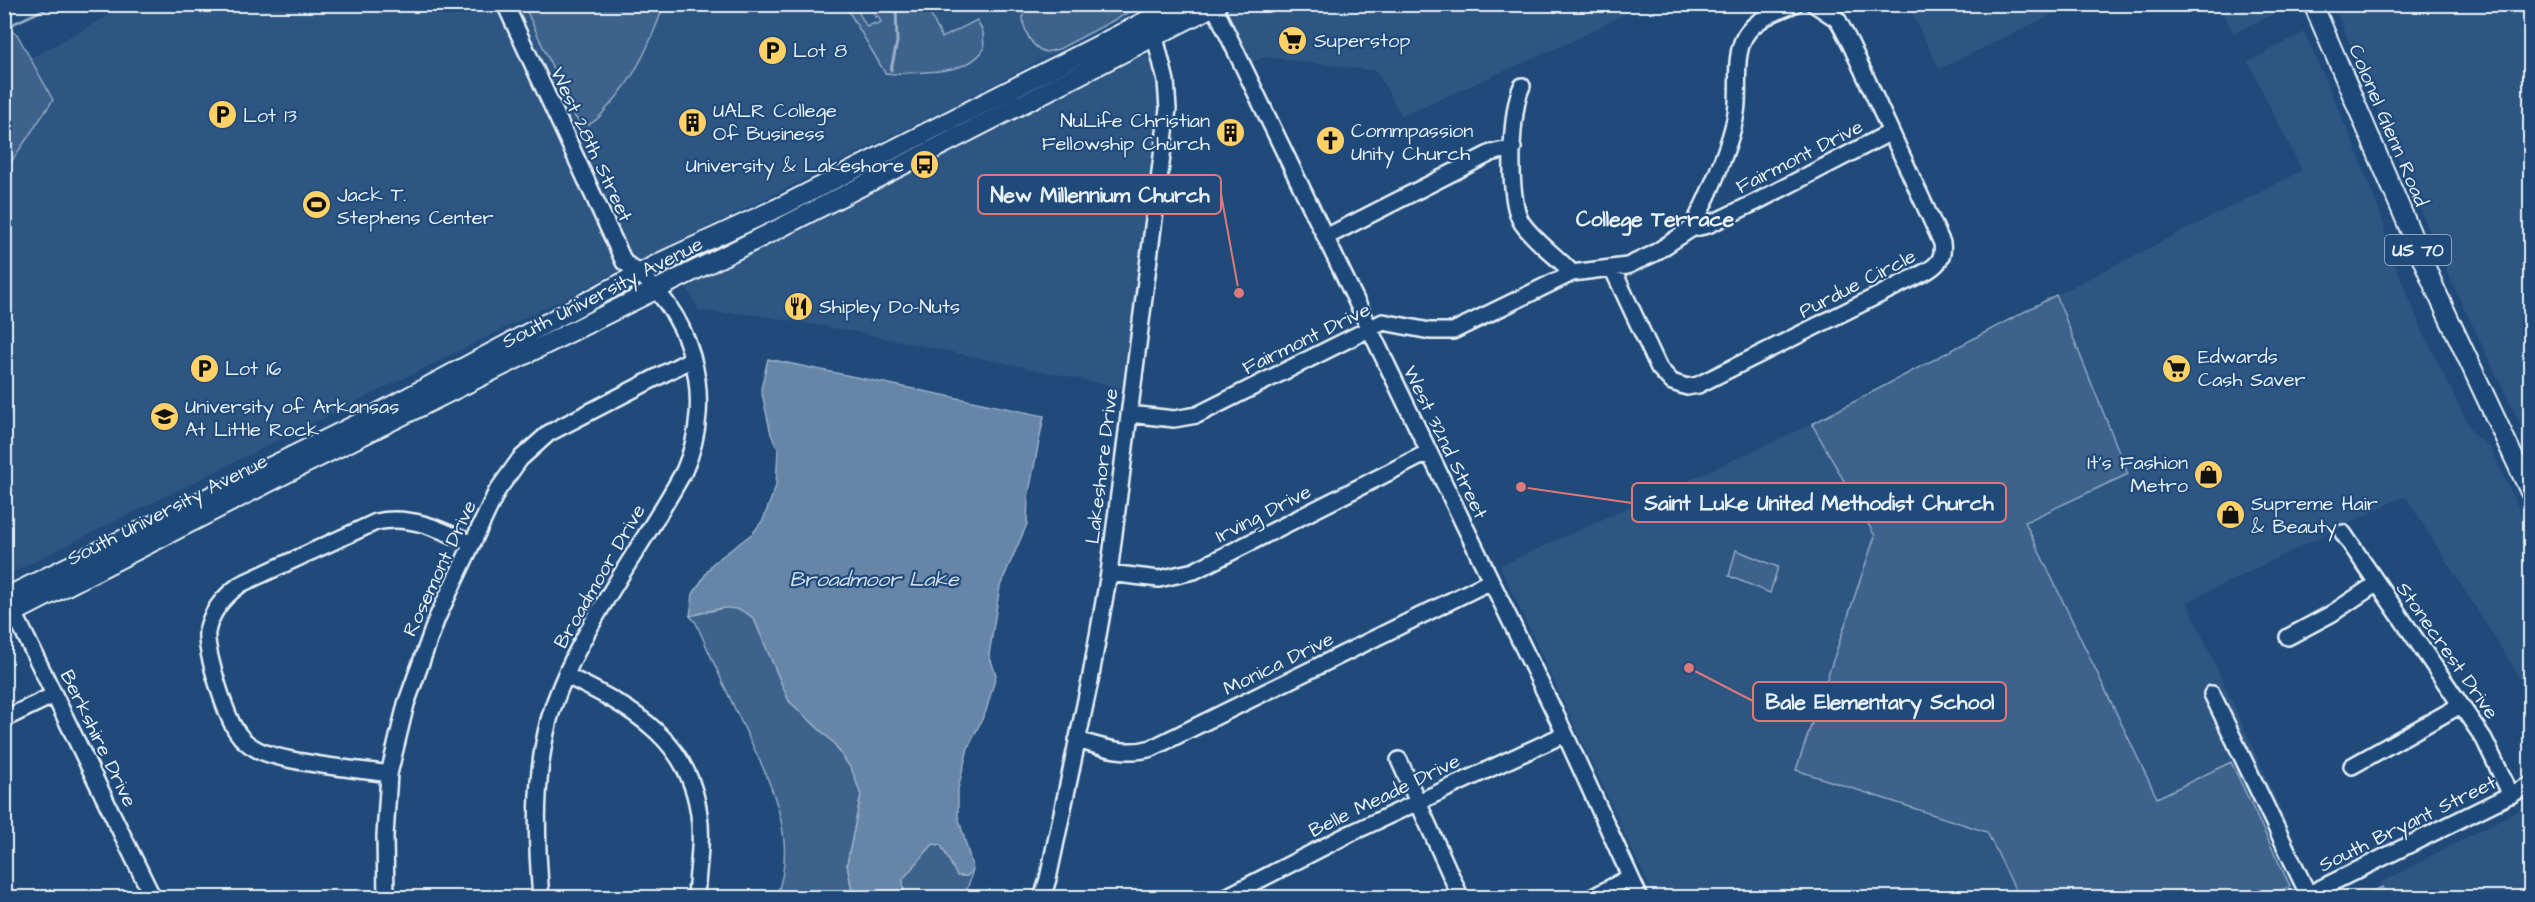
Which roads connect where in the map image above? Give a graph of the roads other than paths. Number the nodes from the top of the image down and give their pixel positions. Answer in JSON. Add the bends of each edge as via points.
{"nodes":[{"id":1,"x":505,"y":4,"type":"edge"},
{"id":2,"x":1179,"y":4,"type":"edge"},
{"id":3,"x":1795,"y":4,"type":"edge"},
{"id":4,"x":1814,"y":4,"type":"edge"},
{"id":5,"x":2313,"y":4,"type":"edge"},
{"id":6,"x":1215,"y":5,"type":"edge"},
{"id":7,"x":1155,"y":36,"type":"junction"},
{"id":8,"x":1522,"y":86,"type":"dead end"},
{"id":9,"x":1891,"y":132,"type":"junction"},
{"id":10,"x":1513,"y":148,"type":"junction"},
{"id":11,"x":1691,"y":229,"type":"junction"},
{"id":12,"x":1326,"y":237,"type":"junction"},
{"id":13,"x":1613,"y":270,"type":"junction"},
{"id":14,"x":640,"y":273,"type":"junction"},
{"id":15,"x":1572,"y":273,"type":"junction"},
{"id":16,"x":656,"y":290,"type":"junction"},
{"id":17,"x":1368,"y":329,"type":"junction"},
{"id":18,"x":692,"y":359,"type":"junction"},
{"id":19,"x":1129,"y":414,"type":"junction"},
{"id":20,"x":1427,"y":453,"type":"junction"},
{"id":21,"x":2530,"y":492,"type":"edge"},
{"id":22,"x":2343,"y":533,"type":"dead end"},
{"id":23,"x":472,"y":544,"type":"junction"},
{"id":24,"x":1109,"y":573,"type":"junction"},
{"id":25,"x":1491,"y":581,"type":"junction"},
{"id":26,"x":2376,"y":584,"type":"junction"},
{"id":27,"x":7,"y":607,"type":"edge"},
{"id":28,"x":2288,"y":637,"type":"dead end"},
{"id":29,"x":567,"y":676,"type":"junction"},
{"id":30,"x":2212,"y":693,"type":"dead end"},
{"id":31,"x":54,"y":695,"type":"junction"},
{"id":32,"x":2459,"y":706,"type":"junction"},
{"id":33,"x":4,"y":719,"type":"edge"},
{"id":34,"x":1565,"y":734,"type":"junction"},
{"id":35,"x":1077,"y":740,"type":"junction"},
{"id":36,"x":1399,"y":760,"type":"dead end"},
{"id":37,"x":2352,"y":766,"type":"dead end"},
{"id":38,"x":389,"y":774,"type":"junction"},
{"id":39,"x":2530,"y":785,"type":"edge"},
{"id":40,"x":2511,"y":795,"type":"junction"},
{"id":41,"x":1416,"y":803,"type":"junction"},
{"id":42,"x":1630,"y":877,"type":"junction"},
{"id":43,"x":2305,"y":896,"type":"edge"},
{"id":44,"x":153,"y":897,"type":"edge"},
{"id":45,"x":386,"y":897,"type":"edge"},
{"id":46,"x":541,"y":897,"type":"edge"},
{"id":47,"x":696,"y":897,"type":"edge"},
{"id":48,"x":1042,"y":897,"type":"edge"},
{"id":49,"x":1224,"y":897,"type":"edge"},
{"id":50,"x":1461,"y":897,"type":"edge"},
{"id":51,"x":1591,"y":897,"type":"edge"},
{"id":52,"x":1640,"y":897,"type":"edge"}],
"edges":[{"from":1,"to":14,"type":"street","name":"West 28th Street","via":[[624,262]]},
{"from":2,"to":14,"type":"main road","name":"South University Avenue","via":[[794,200]]},
{"from":3,"to":11,"type":"street","via":[[1762,20],[1745,36],[1734,124]]},
{"from":4,"to":9,"type":"street","name":"Purdue Circle","via":[[1838,20]]},
{"from":5,"to":21,"type":"main road","name":"Colonel Glenn Road","number":"US 70","via":[[2436,291]]},
{"from":6,"to":7,"type":"main road","name":"South University Avenue"},
{"from":6,"to":12,"type":"street","name":"West 32nd Street"},
{"from":7,"to":16,"type":"main road","name":"South University Avenue"},
{"from":7,"to":19,"type":"street","name":"Lakeshore Drive","via":[[1168,109]]},
{"from":8,"to":10,"type":"street","via":[[1515,111]]},
{"from":9,"to":11,"type":"street","name":"Fairmont Drive","via":[[1754,203]]},
{"from":9,"to":13,"type":"street","name":"Purdue Circle","via":[[1942,243],[1942,257],[1928,271],[1762,354],[1698,385],[1687,387],[1672,382],[1651,353]]},
{"from":10,"to":12,"type":"street","via":[[1491,153]]},
{"from":10,"to":15,"type":"street","via":[[1512,191],[1516,212],[1527,230]]},
{"from":11,"to":13,"type":"street","name":"Fairmont Drive","via":[[1653,254]]},
{"from":12,"to":17,"type":"street","name":"West 32nd Street"},
{"from":13,"to":15,"type":"street","name":"Fairmont Drive"},
{"from":14,"to":16,"type":"street","name":"West 28th Street"},
{"from":14,"to":27,"type":"main road","name":"South University Avenue"},
{"from":15,"to":17,"type":"street","name":"Fairmont Drive","via":[[1453,331],[1430,331],[1388,321]]},
{"from":16,"to":18,"type":"street","name":"Broadmoor Drive","via":[[680,323]]},
{"from":16,"to":27,"type":"main road","name":"South University Avenue"},
{"from":17,"to":19,"type":"street","name":"Fairmont Drive","via":[[1197,415],[1174,419]]},
{"from":17,"to":20,"type":"street","name":"West 32nd Street"},
{"from":18,"to":23,"type":"street","name":"Rosemont Drive","via":[[566,423],[533,445],[502,483]]},
{"from":18,"to":29,"type":"street","name":"Broadmoor Drive","via":[[700,413],[690,459]]},
{"from":19,"to":24,"type":"street","name":"Lakeshore Drive"},
{"from":20,"to":24,"type":"street","name":"Irving Drive","via":[[1194,571],[1159,579]]},
{"from":20,"to":25,"type":"street","name":"West 32nd Street"},
{"from":22,"to":26,"type":"street","name":"Stonecrest Drive"},
{"from":23,"to":38,"type":"street","name":"Rosemont Drive","via":[[418,665]]},
{"from":23,"to":38,"type":"street","via":[[424,524],[395,519],[376,522],[241,584],[224,598],[211,619],[207,636],[211,661],[230,721],[245,742],[277,756]]},
{"from":24,"to":35,"type":"street","name":"Lakeshore Drive"},
{"from":25,"to":34,"type":"street","name":"West 32nd Street"},
{"from":25,"to":35,"type":"street","name":"Monica Drive","via":[[1152,748],[1114,750]]},
{"from":26,"to":28,"type":"street"},
{"from":26,"to":32,"type":"street","name":"Stonecrest Drive"},
{"from":27,"to":31,"type":"street","name":"Berkshire Drive"},
{"from":29,"to":46,"type":"street","name":"Broadmoor Drive","via":[[550,718],[539,777],[536,837]]},
{"from":29,"to":47,"type":"street","via":[[655,728],[686,769],[695,790],[700,826]]},
{"from":30,"to":43,"type":"street"},
{"from":31,"to":33,"type":"street"},
{"from":31,"to":44,"type":"street","name":"Berkshire Drive"},
{"from":32,"to":37,"type":"street"},
{"from":32,"to":40,"type":"street","name":"Stonecrest Drive","via":[[2484,740]]},
{"from":34,"to":41,"type":"street","name":"Belle Meade Drive"},
{"from":34,"to":42,"type":"street","name":"West 32nd Street"},
{"from":35,"to":48,"type":"street","name":"Lakeshore Drive"},
{"from":36,"to":41,"type":"street"},
{"from":38,"to":45,"type":"street","name":"Rosemont Drive"},
{"from":39,"to":40,"type":"street","name":"South Bryant Street"},
{"from":40,"to":43,"type":"street","name":"South Bryant Street"},
{"from":41,"to":49,"type":"street","name":"Belle Meade Drive"},
{"from":41,"to":50,"type":"street"},
{"from":42,"to":51,"type":"street"},
{"from":42,"to":52,"type":"street","name":"West 32nd Street"}]}
